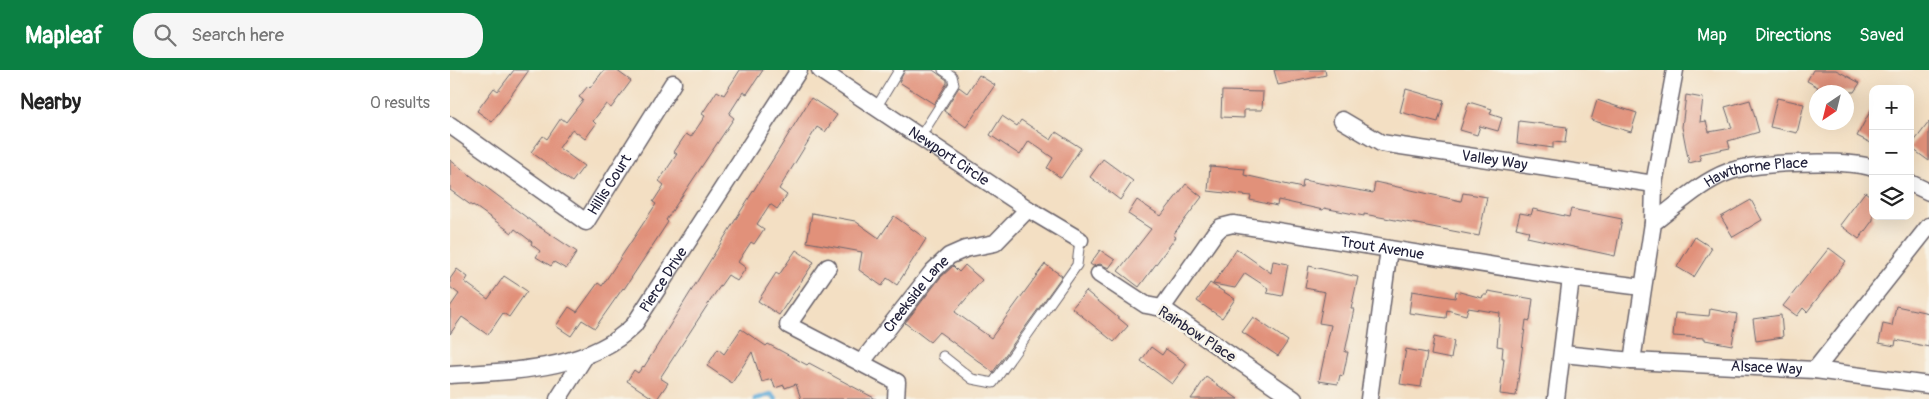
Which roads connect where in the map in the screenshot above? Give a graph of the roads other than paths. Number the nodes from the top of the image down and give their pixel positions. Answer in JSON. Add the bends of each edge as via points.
{"nodes":[{"id":1,"x":799,"y":70,"type":"edge"},
{"id":2,"x":820,"y":70,"type":"edge"},
{"id":3,"x":899,"y":70,"type":"edge"},
{"id":4,"x":943,"y":70,"type":"edge"},
{"id":5,"x":1675,"y":70,"type":"edge"},
{"id":6,"x":673,"y":83,"type":"dead end"},
{"id":7,"x":876,"y":108,"type":"junction"},
{"id":8,"x":1342,"y":120,"type":"dead end"},
{"id":9,"x":450,"y":125,"type":"edge"},
{"id":10,"x":920,"y":137,"type":"junction"},
{"id":11,"x":1869,"y":167,"type":"edge"},
{"id":12,"x":1654,"y":184,"type":"junction"},
{"id":13,"x":1914,"y":185,"type":"edge"},
{"id":14,"x":1929,"y":192,"type":"edge"},
{"id":15,"x":1028,"y":209,"type":"junction"},
{"id":16,"x":1653,"y":223,"type":"junction"},
{"id":17,"x":1929,"y":226,"type":"edge"},
{"id":18,"x":1080,"y":240,"type":"joint"},
{"id":19,"x":1390,"y":249,"type":"junction"},
{"id":20,"x":828,"y":267,"type":"dead end"},
{"id":21,"x":1099,"y":274,"type":"dead end"},
{"id":22,"x":1571,"y":278,"type":"junction"},
{"id":23,"x":1642,"y":287,"type":"junction"},
{"id":24,"x":1162,"y":308,"type":"junction"},
{"id":25,"x":1563,"y":354,"type":"junction"},
{"id":26,"x":943,"y":356,"type":"dead end"},
{"id":27,"x":584,"y":358,"type":"junction"},
{"id":28,"x":1632,"y":361,"type":"junction"},
{"id":29,"x":861,"y":363,"type":"junction"},
{"id":30,"x":1815,"y":370,"type":"junction"},
{"id":31,"x":450,"y":376,"type":"edge"},
{"id":32,"x":1929,"y":385,"type":"edge"},
{"id":33,"x":558,"y":399,"type":"edge"},
{"id":34,"x":896,"y":399,"type":"edge"},
{"id":35,"x":1294,"y":399,"type":"edge"},
{"id":36,"x":1369,"y":399,"type":"edge"},
{"id":37,"x":1556,"y":399,"type":"edge"}],
"edges":[{"from":1,"to":27,"type":"street","name":"Pierce Drive","via":[[634,325],[622,338]]},
{"from":2,"to":7,"type":"street","name":"Newport Circle"},
{"from":3,"to":7,"type":"lane"},
{"from":4,"to":10,"type":"lane","via":[[952,76],[954,84]]},
{"from":5,"to":12,"type":"street"},
{"from":6,"to":9,"type":"street","name":"Hillis Court","via":[[586,222]]},
{"from":7,"to":10,"type":"street","name":"Newport Circle"},
{"from":8,"to":12,"type":"street","name":"Valley Way","via":[[1381,143]]},
{"from":10,"to":15,"type":"street","name":"Newport Circle"},
{"from":11,"to":16,"type":"street","name":"Hawthorne Place","via":[[1829,163],[1762,165],[1729,172],[1710,181]]},
{"from":12,"to":16,"type":"street"},
{"from":13,"to":14,"type":"street"},
{"from":15,"to":18,"type":"street","name":"Newport Circle"},
{"from":15,"to":29,"type":"street","name":"Creekside Lane","via":[[995,243],[965,249],[943,261]]},
{"from":16,"to":23,"type":"street"},
{"from":17,"to":30,"type":"street","name":"Alsace Way"},
{"from":18,"to":26,"type":"lane","via":[[1076,265],[993,383],[972,380]]},
{"from":19,"to":22,"type":"street","name":"Trout Avenue"},
{"from":19,"to":24,"type":"street","name":"Trout Avenue","via":[[1233,224],[1221,227]]},
{"from":19,"to":36,"type":"street"},
{"from":20,"to":29,"type":"street","via":[[788,325]]},
{"from":21,"to":24,"type":"street","name":"Rainbow Place","via":[[1146,305]]},
{"from":22,"to":23,"type":"street","name":"Trout Avenue"},
{"from":22,"to":25,"type":"street"},
{"from":23,"to":28,"type":"street"},
{"from":24,"to":35,"type":"street","name":"Rainbow Place"},
{"from":25,"to":28,"type":"street","name":"Alsace Way"},
{"from":25,"to":37,"type":"street"},
{"from":27,"to":31,"type":"street","name":"Pierce Drive","via":[[520,370]]},
{"from":27,"to":33,"type":"street"},
{"from":28,"to":30,"type":"street","name":"Alsace Way"},
{"from":29,"to":34,"type":"street","via":[[896,382]]},
{"from":30,"to":32,"type":"street"}]}
